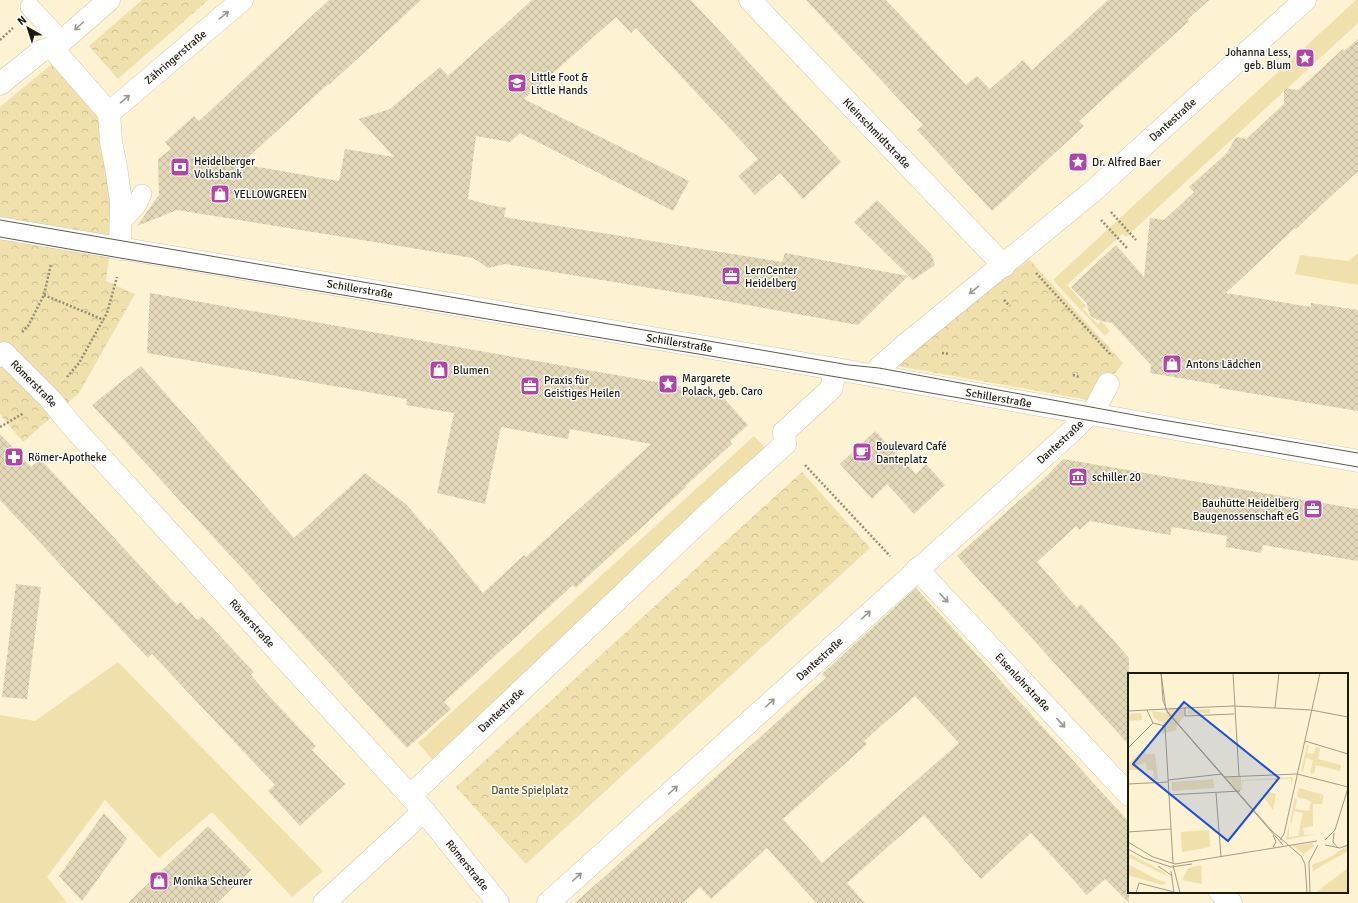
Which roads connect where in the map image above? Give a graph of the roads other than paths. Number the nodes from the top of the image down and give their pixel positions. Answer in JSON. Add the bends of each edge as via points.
{"nodes":[{"id":1,"x":109,"y":0,"type":"edge"},
{"id":2,"x":242,"y":0,"type":"edge"},
{"id":3,"x":750,"y":0,"type":"edge"},
{"id":4,"x":1305,"y":0,"type":"edge"},
{"id":5,"x":30,"y":7,"type":"dead end"},
{"id":6,"x":57,"y":45,"type":"junction"},
{"id":7,"x":0,"y":84,"type":"edge"},
{"id":8,"x":109,"y":113,"type":"junction"},
{"id":9,"x":142,"y":194,"type":"dead end"},
{"id":10,"x":122,"y":221,"type":"junction"},
{"id":11,"x":0,"y":228,"type":"edge"},
{"id":12,"x":120,"y":249,"type":"junction"},
{"id":13,"x":1011,"y":260,"type":"junction"},
{"id":14,"x":2,"y":354,"type":"edge"},
{"id":15,"x":836,"y":369,"type":"junction"},
{"id":16,"x":874,"y":376,"type":"junction"},
{"id":17,"x":1108,"y":384,"type":"road end"},
{"id":18,"x":1090,"y":413,"type":"junction"},
{"id":19,"x":1358,"y":461,"type":"edge"},
{"id":20,"x":913,"y":573,"type":"junction"},
{"id":21,"x":1128,"y":794,"type":"edge"},
{"id":22,"x":417,"y":803,"type":"junction"},
{"id":23,"x":1221,"y":893,"type":"edge"},
{"id":24,"x":324,"y":903,"type":"edge"},
{"id":25,"x":498,"y":903,"type":"edge"},
{"id":26,"x":548,"y":903,"type":"edge"},
{"id":27,"x":1231,"y":903,"type":"edge"}],
"edges":[{"from":1,"to":6,"type":"street","one_way":true},
{"from":8,"to":2,"type":"street","name":"Zähringerstraße","one_way":true},
{"from":3,"to":13,"type":"street","name":"Kleinschmidtstraße"},
{"from":4,"to":13,"type":"street","name":"Dantestraße","via":[[1092,192]]},
{"from":5,"to":6,"type":"lane"},
{"from":6,"to":7,"type":"street","via":[[41,52]]},
{"from":6,"to":8,"type":"street"},
{"from":8,"to":10,"type":"street"},
{"from":9,"to":10,"type":"lane","via":[[136,206]]},
{"from":10,"to":12,"type":"street"},
{"from":11,"to":12,"type":"street","name":"Schillerstraße"},
{"from":12,"to":15,"type":"street","name":"Schillerstraße"},
{"from":13,"to":16,"type":"street","name":"Dantestraße","one_way":true,"via":[[892,356]]},
{"from":14,"to":22,"type":"street","name":"Römerstraße","via":[[50,399],[77,432]]},
{"from":15,"to":16,"type":"street","name":"Schillerstraße"},
{"from":15,"to":22,"type":"street","name":"Dantestraße","via":[[831,389],[784,432],[785,444],[713,509]]},
{"from":16,"to":18,"type":"street","name":"Schillerstraße"},
{"from":17,"to":18,"type":"street"},
{"from":18,"to":19,"type":"street","name":"Schillerstraße"},
{"from":18,"to":20,"type":"street","name":"Dantestraße"},
{"from":20,"to":21,"type":"street","name":"Eisenlohrstraße","one_way":true},
{"from":26,"to":20,"type":"street","name":"Dantestraße","one_way":true},
{"from":22,"to":24,"type":"street","name":"Dantestraße"},
{"from":22,"to":25,"type":"street","name":"Römerstraße"},
{"from":23,"to":27,"type":"street"}]}
